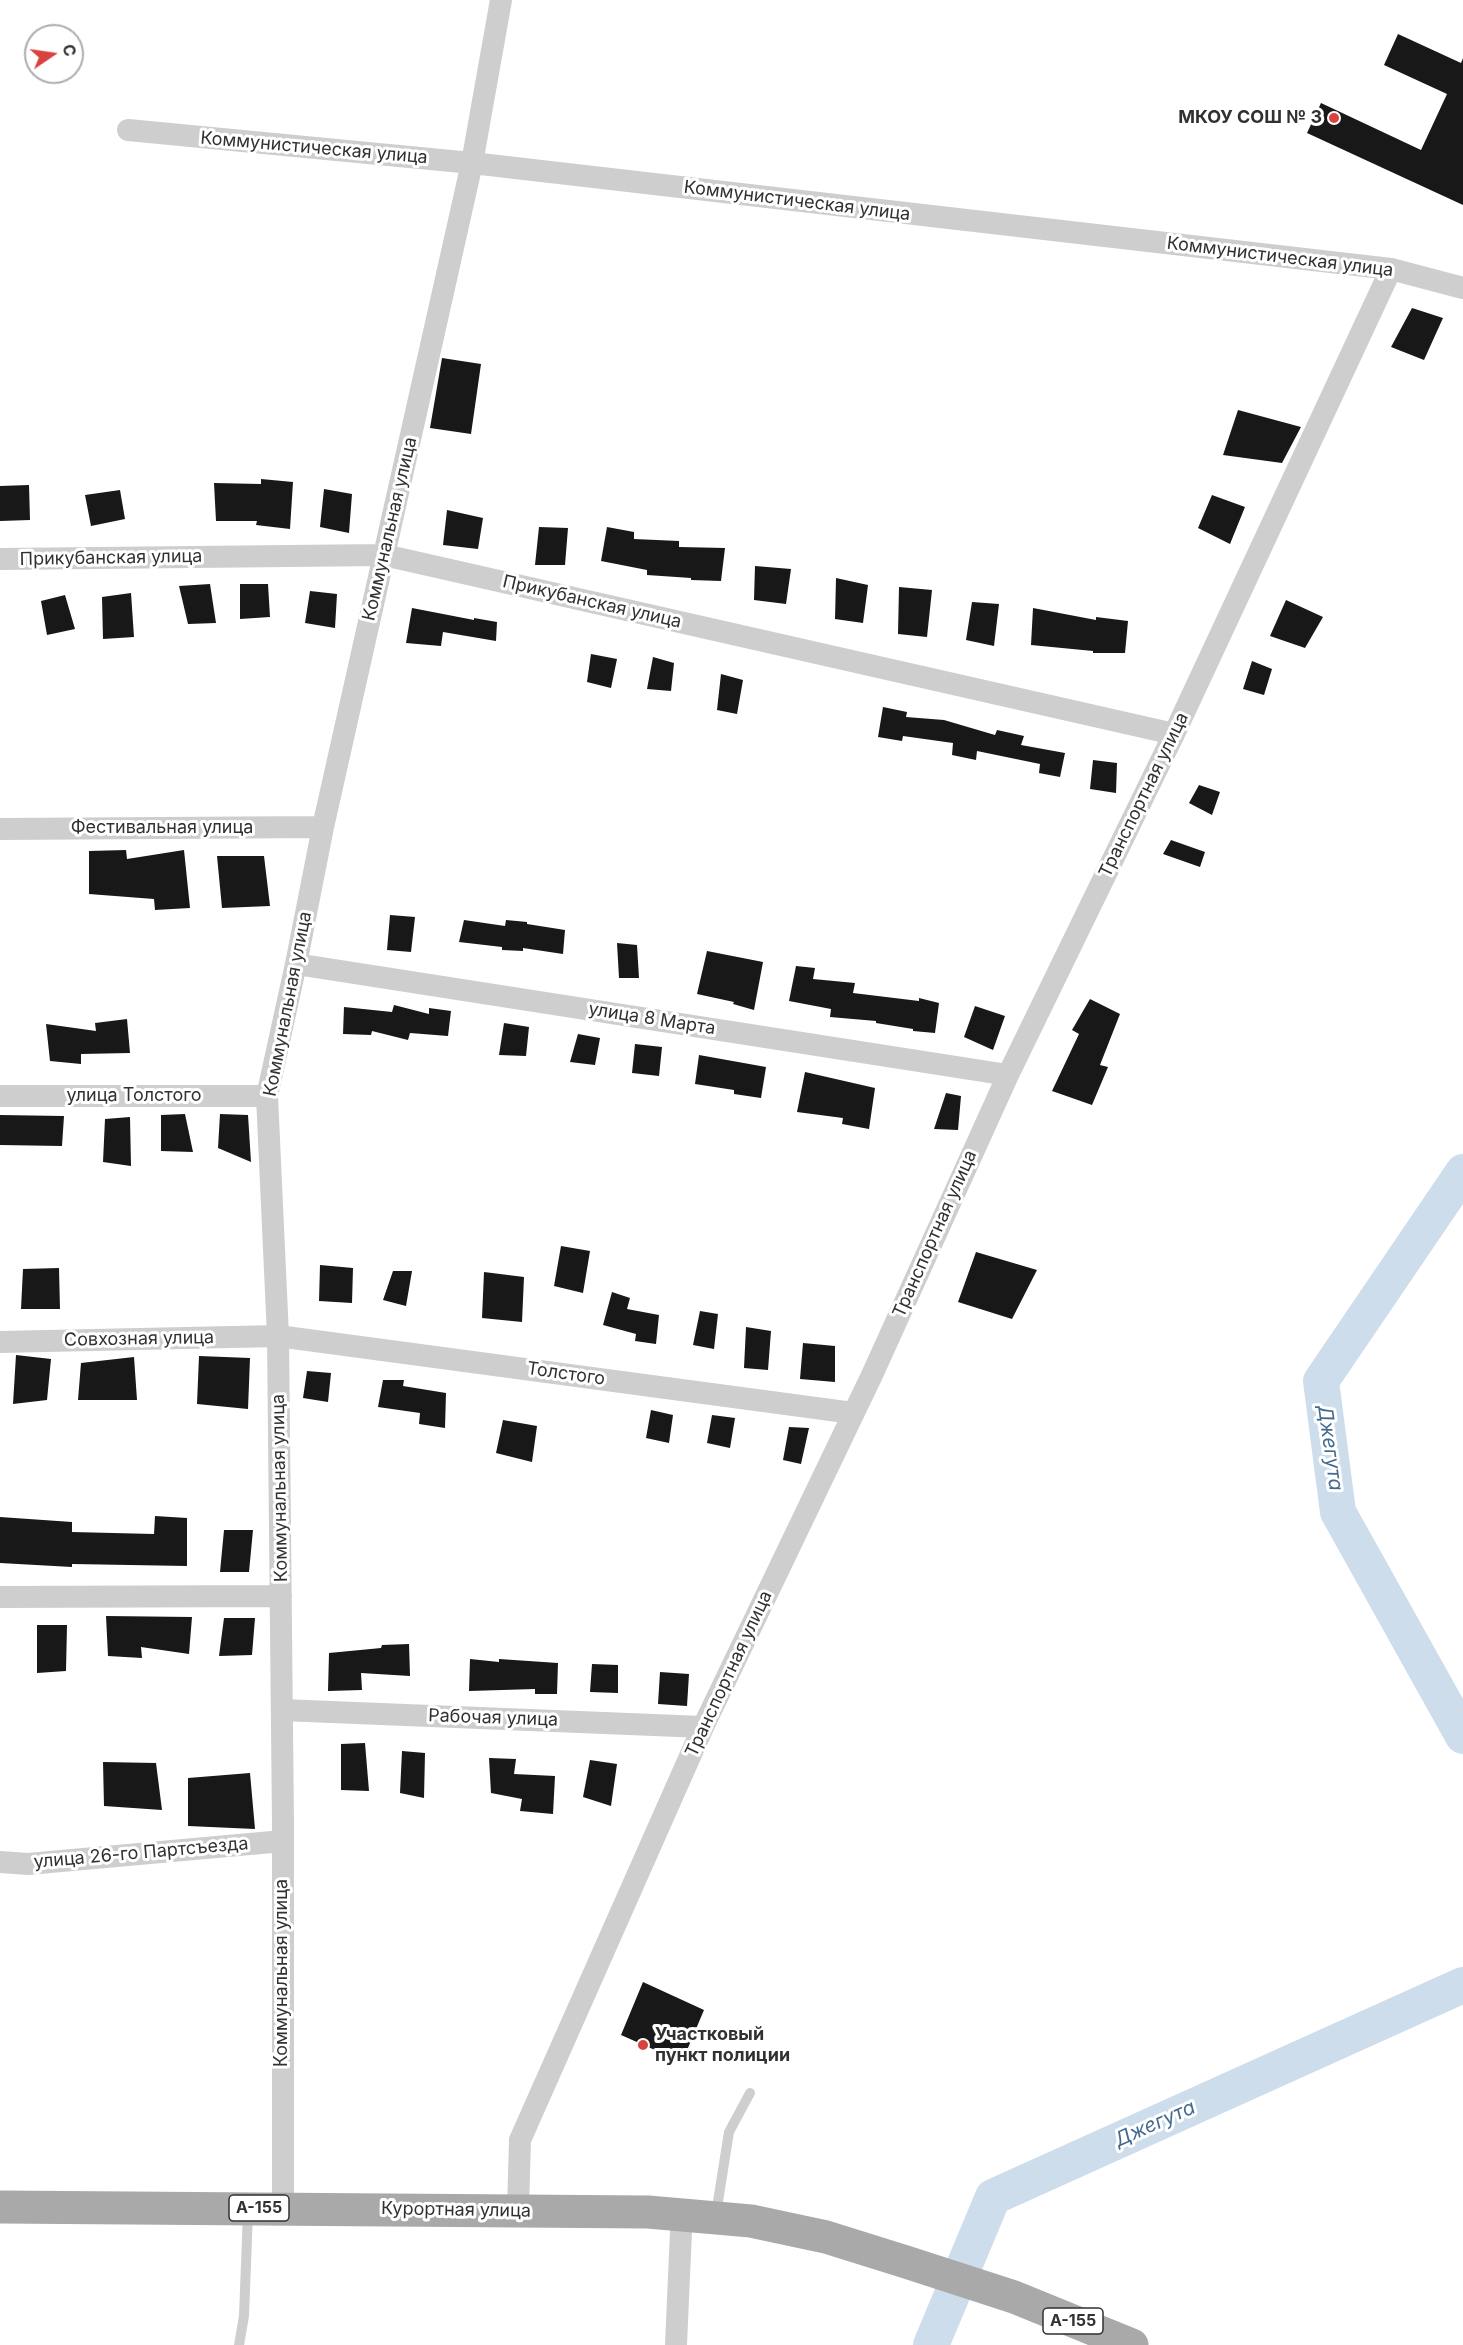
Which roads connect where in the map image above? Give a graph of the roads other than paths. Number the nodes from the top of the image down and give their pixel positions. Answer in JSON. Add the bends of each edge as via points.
{"nodes":[{"id":1,"x":501,"y":0,"type":"edge"},
{"id":2,"x":128,"y":130,"type":"dead end"},
{"id":3,"x":472,"y":164,"type":"junction"},
{"id":4,"x":1391,"y":269,"type":"junction"},
{"id":5,"x":1463,"y":288,"type":"edge"},
{"id":6,"x":384,"y":555,"type":"junction"},
{"id":7,"x":0,"y":559,"type":"edge"},
{"id":8,"x":1174,"y":734,"type":"junction"},
{"id":9,"x":323,"y":827,"type":"junction"},
{"id":10,"x":0,"y":829,"type":"edge"},
{"id":11,"x":296,"y":964,"type":"junction"},
{"id":12,"x":1008,"y":1074,"type":"junction"},
{"id":13,"x":0,"y":1096,"type":"edge"},
{"id":14,"x":267,"y":1096,"type":"junction"},
{"id":15,"x":278,"y":1336,"type":"junction"},
{"id":16,"x":0,"y":1342,"type":"edge"},
{"id":17,"x":853,"y":1413,"type":"junction"},
{"id":18,"x":281,"y":1596,"type":"junction"},
{"id":19,"x":0,"y":1597,"type":"edge"},
{"id":20,"x":282,"y":1710,"type":"junction"},
{"id":21,"x":703,"y":1727,"type":"junction"},
{"id":22,"x":283,"y":1841,"type":"junction"},
{"id":23,"x":0,"y":1862,"type":"edge"},
{"id":24,"x":750,"y":2093,"type":"dead end"},
{"id":25,"x":0,"y":2207,"type":"edge"},
{"id":26,"x":248,"y":2208,"type":"junction"},
{"id":27,"x":283,"y":2208,"type":"junction"},
{"id":28,"x":518,"y":2210,"type":"junction"},
{"id":29,"x":700,"y":2216,"type":"junction"},
{"id":30,"x":239,"y":2345,"type":"edge"},
{"id":31,"x":676,"y":2345,"type":"edge"},
{"id":32,"x":1132,"y":2345,"type":"edge"}],
"edges":[{"from":1,"to":3,"type":"street","name":"Коммунальная улица"},
{"from":2,"to":3,"type":"street","name":"Коммунистическая улица"},
{"from":3,"to":4,"type":"street","name":"Коммунистическая улица"},
{"from":3,"to":6,"type":"street","name":"Коммунальная улица"},
{"from":4,"to":5,"type":"street","name":"Коммунистическая улица"},
{"from":4,"to":8,"type":"street","name":"Транспортная улица"},
{"from":6,"to":7,"type":"street","name":"Прикубанская улица"},
{"from":6,"to":8,"type":"street","name":"Прикубанская улица"},
{"from":6,"to":9,"type":"street","name":"Коммунальная улица"},
{"from":8,"to":12,"type":"street","name":"Транспортная улица"},
{"from":9,"to":10,"type":"street","name":"Фестивальная улица"},
{"from":9,"to":11,"type":"street","name":"Коммунальная улица"},
{"from":11,"to":12,"type":"street","name":"улица 8 Марта"},
{"from":11,"to":14,"type":"street","name":"Коммунальная улица"},
{"from":12,"to":17,"type":"street","name":"Транспортная улица"},
{"from":13,"to":14,"type":"street","name":"улица Толстого"},
{"from":14,"to":15,"type":"street","name":"Коммунальная улица"},
{"from":15,"to":16,"type":"street","name":"Совхозная улица"},
{"from":15,"to":17,"type":"street","name":"Толстого"},
{"from":15,"to":18,"type":"street","name":"Коммунальная улица"},
{"from":17,"to":21,"type":"street","name":"Транспортная улица"},
{"from":18,"to":19,"type":"street"},
{"from":18,"to":20,"type":"street","name":"Коммунальная улица"},
{"from":20,"to":21,"type":"street","name":"Рабочая улица"},
{"from":20,"to":22,"type":"street","name":"Коммунальная улица"},
{"from":21,"to":28,"type":"street","name":"Транспортная улица","via":[[520,2140]]},
{"from":22,"to":23,"type":"street","name":"улица 26-го Партсъезда","via":[[28,1864]]},
{"from":22,"to":27,"type":"street","name":"Коммунальная улица"},
{"from":24,"to":29,"type":"lane","via":[[729,2132]]},
{"from":25,"to":26,"type":"main road","name":"Курортная улица","number":"А-155"},
{"from":26,"to":27,"type":"main road","name":"Курортная улица","number":"А-155"},
{"from":26,"to":30,"type":"lane","via":[[244,2316]]},
{"from":27,"to":28,"type":"main road","name":"Курортная улица","number":"А-155"},
{"from":28,"to":29,"type":"main road","name":"Курортная улица","number":"А-155"},
{"from":29,"to":31,"type":"street","via":[[681,2231]]},
{"from":29,"to":32,"type":"main road","name":"Курортная улица","number":"А-155","via":[[751,2221],[826,2237],[1014,2297]]}]}
